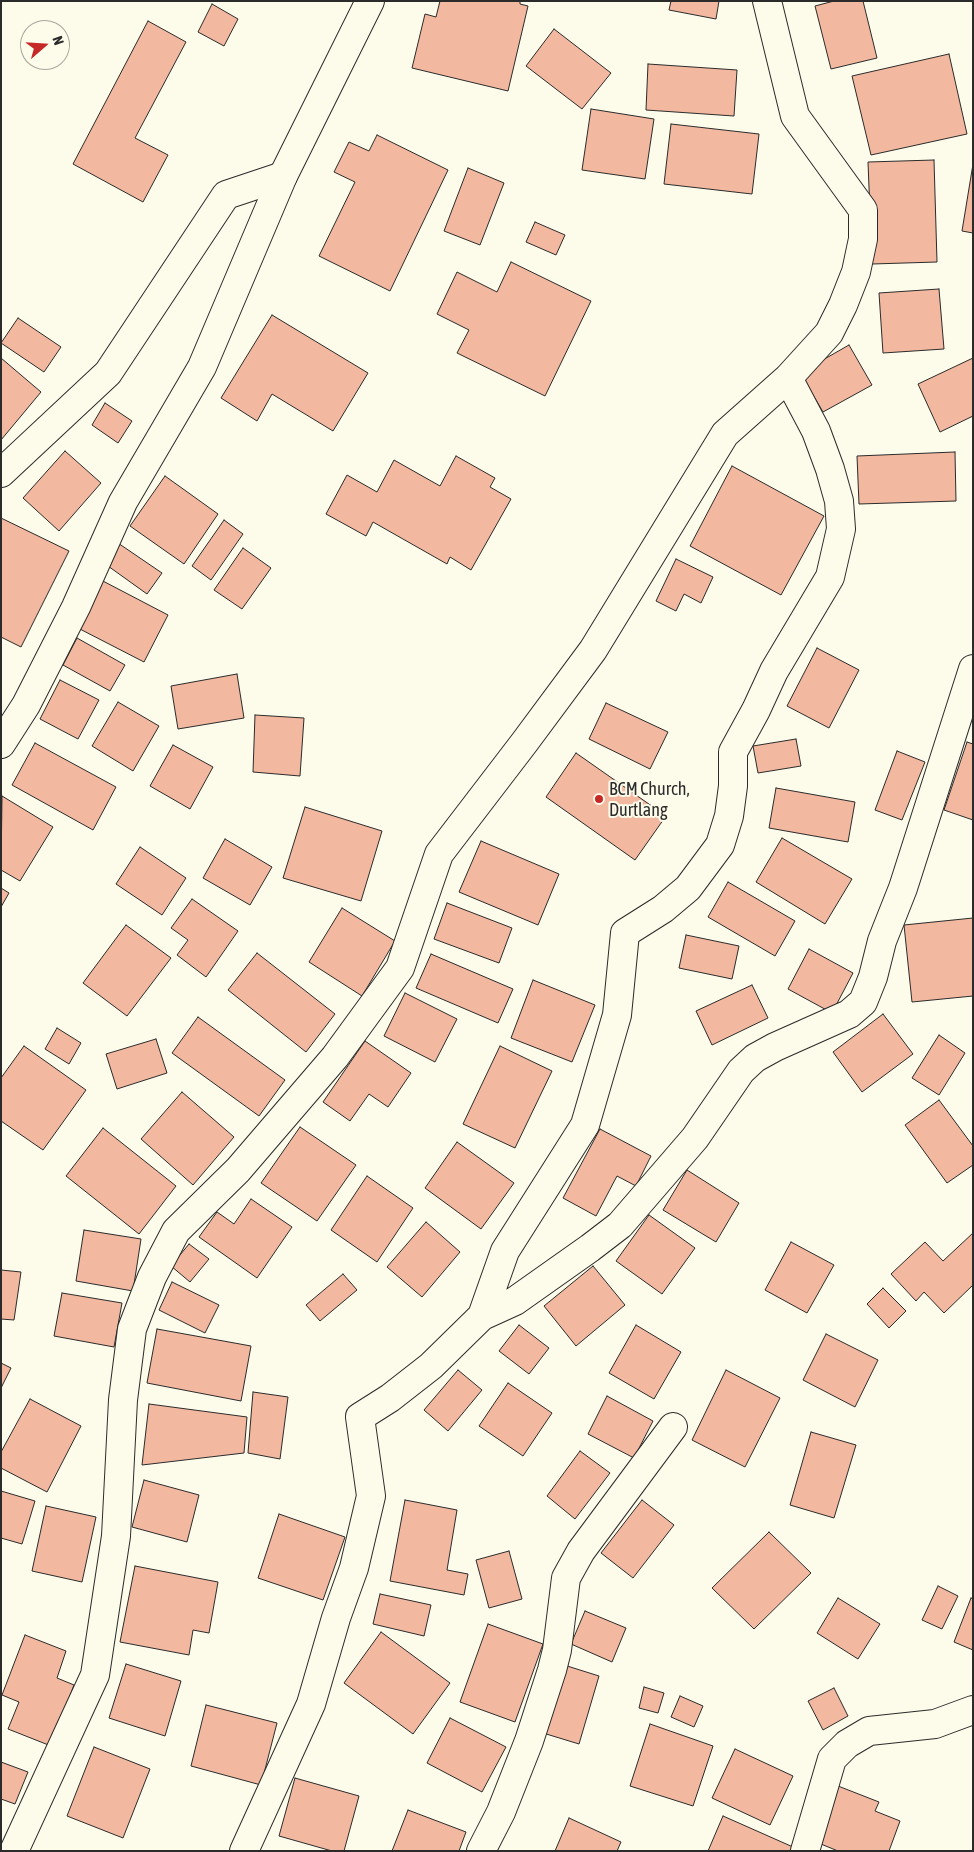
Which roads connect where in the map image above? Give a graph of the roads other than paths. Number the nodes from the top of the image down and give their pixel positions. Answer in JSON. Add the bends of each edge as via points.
{"nodes":[{"id":1,"x":370,"y":1,"type":"edge"},
{"id":2,"x":766,"y":1,"type":"edge"},
{"id":3,"x":283,"y":176,"type":"junction"},
{"id":4,"x":788,"y":378,"type":"junction"},
{"id":5,"x":1,"y":473,"type":"edge"},
{"id":6,"x":973,"y":668,"type":"edge"},
{"id":7,"x":1,"y":744,"type":"edge"},
{"id":8,"x":482,"y":1316,"type":"junction"},
{"id":9,"x":673,"y":1427,"type":"dead end"},
{"id":10,"x":973,"y":1710,"type":"edge"},
{"id":11,"x":14,"y":1851,"type":"edge"},
{"id":12,"x":244,"y":1851,"type":"edge"},
{"id":13,"x":481,"y":1851,"type":"edge"},
{"id":14,"x":805,"y":1851,"type":"edge"}],
"edges":[{"from":1,"to":3,"type":"main road"},
{"from":2,"to":4,"type":"main road","via":[[795,116],[863,210],[863,239],[856,272],[843,305],[829,333]]},
{"from":3,"to":5,"type":"main road","via":[[226,195],[108,373]]},
{"from":3,"to":7,"type":"main road","via":[[202,367],[123,502],[76,607],[26,705]]},
{"from":4,"to":8,"type":"main road","via":[[816,432],[840,501],[841,529],[830,578],[774,671],[733,752],[729,816],[720,845],[688,888],[663,909],[625,933],[617,1016],[585,1125],[505,1251]]},
{"from":4,"to":11,"type":"main road","via":[[725,434],[593,650],[440,854],[400,968],[335,1056],[238,1170],[176,1232],[156,1269],[132,1329],[123,1400],[116,1536],[95,1675]]},
{"from":6,"to":8,"type":"main road","via":[[863,1002],[849,1014],[756,1058],[736,1078],[695,1138],[620,1225],[514,1301]]},
{"from":8,"to":12,"type":"main road","via":[[431,1366],[360,1417],[371,1496],[354,1568],[311,1704]]},
{"from":9,"to":13,"type":"main road","via":[[581,1552],[566,1578],[557,1650],[549,1679],[501,1812]]},
{"from":10,"to":14,"type":"main road","via":[[935,1724],[869,1731],[847,1744],[832,1759]]}]}
